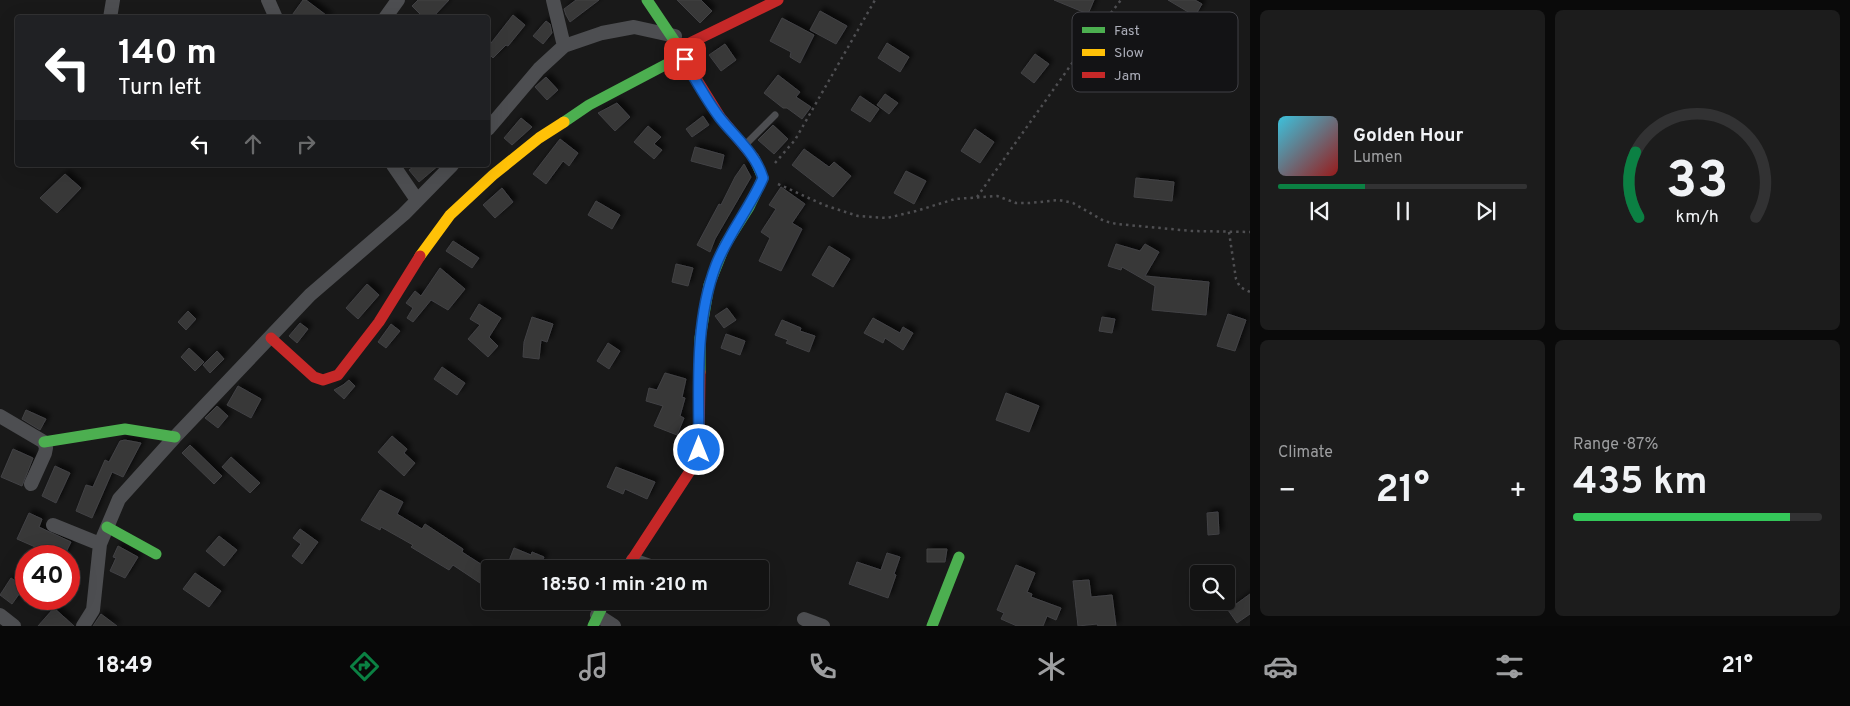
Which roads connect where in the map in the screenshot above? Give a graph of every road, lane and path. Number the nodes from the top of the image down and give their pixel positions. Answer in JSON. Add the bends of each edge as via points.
{"nodes":[{"id":1,"x":113,"y":0,"type":"edge"},
{"id":2,"x":268,"y":0,"type":"edge"},
{"id":3,"x":398,"y":0,"type":"edge"},
{"id":4,"x":553,"y":0,"type":"edge"},
{"id":5,"x":647,"y":0,"type":"edge"},
{"id":6,"x":778,"y":0,"type":"edge"},
{"id":7,"x":875,"y":0,"type":"edge"},
{"id":8,"x":1121,"y":0,"type":"edge"},
{"id":9,"x":1112,"y":12,"type":"edge"},
{"id":10,"x":110,"y":15,"type":"edge"},
{"id":11,"x":275,"y":15,"type":"edge"},
{"id":12,"x":387,"y":15,"type":"edge"},
{"id":13,"x":670,"y":36,"type":"junction"},
{"id":14,"x":696,"y":39,"type":"junction"},
{"id":15,"x":564,"y":46,"type":"junction"},
{"id":16,"x":684,"y":55,"type":"junction"},
{"id":17,"x":1072,"y":63,"type":"edge"},
{"id":18,"x":775,"y":114,"type":"dead end"},
{"id":19,"x":490,"y":127,"type":"edge"},
{"id":20,"x":744,"y":146,"type":"junction"},
{"id":21,"x":394,"y":167,"type":"edge"},
{"id":22,"x":450,"y":167,"type":"edge"},
{"id":23,"x":763,"y":178,"type":"junction"},
{"id":24,"x":977,"y":197,"type":"junction"},
{"id":25,"x":417,"y":200,"type":"junction"},
{"id":26,"x":1229,"y":232,"type":"junction"},
{"id":27,"x":1250,"y":232,"type":"edge"},
{"id":28,"x":1250,"y":292,"type":"edge"},
{"id":29,"x":271,"y":338,"type":"junction"},
{"id":30,"x":0,"y":416,"type":"edge"},
{"id":31,"x":175,"y":437,"type":"junction"},
{"id":32,"x":44,"y":442,"type":"junction"},
{"id":33,"x":31,"y":484,"type":"dead end"},
{"id":34,"x":54,"y":525,"type":"dead end"},
{"id":35,"x":107,"y":527,"type":"junction"},
{"id":36,"x":100,"y":544,"type":"junction"},
{"id":37,"x":156,"y":554,"type":"dead end"},
{"id":38,"x":959,"y":556,"type":"dead end"},
{"id":39,"x":632,"y":560,"type":"edge"},
{"id":40,"x":0,"y":615,"type":"edge"},
{"id":41,"x":804,"y":619,"type":"dead end"},
{"id":42,"x":595,"y":621,"type":"edge"},
{"id":43,"x":14,"y":626,"type":"edge"},
{"id":44,"x":83,"y":626,"type":"edge"},
{"id":45,"x":614,"y":626,"type":"edge"},
{"id":46,"x":823,"y":626,"type":"edge"},
{"id":47,"x":932,"y":626,"type":"edge"}],
"edges":[{"from":1,"to":10,"type":"street"},
{"from":2,"to":11,"type":"street"},
{"from":3,"to":12,"type":"street"},
{"from":4,"to":15,"type":"street"},
{"from":5,"to":13,"type":"street"},
{"from":6,"to":14,"type":"street"},
{"from":7,"to":23,"type":"path","via":[[795,140]]},
{"from":8,"to":9,"type":"path"},
{"from":13,"to":14,"type":"street"},
{"from":13,"to":15,"type":"street","via":[[634,28],[602,33]]},
{"from":13,"to":16,"type":"street"},
{"from":14,"to":16,"type":"street"},
{"from":15,"to":19,"type":"street","via":[[539,69]]},
{"from":16,"to":20,"type":"street","via":[[707,99]]},
{"from":16,"to":29,"type":"street","via":[[589,105],[539,138],[450,215],[410,270],[379,322],[338,375],[322,380],[314,377]]},
{"from":17,"to":24,"type":"path"},
{"from":18,"to":20,"type":"lane"},
{"from":20,"to":23,"type":"street","via":[[758,163]]},
{"from":21,"to":25,"type":"street"},
{"from":22,"to":25,"type":"street"},
{"from":23,"to":24,"type":"path","via":[[858,216],[887,218],[955,199]]},
{"from":23,"to":39,"type":"street","via":[[724,245],[708,285],[700,338],[699,450],[692,468]]},
{"from":24,"to":26,"type":"path","via":[[996,196],[1016,203],[1059,200],[1073,203],[1104,221],[1117,224]]},
{"from":25,"to":29,"type":"street","via":[[310,295]]},
{"from":26,"to":27,"type":"path"},
{"from":26,"to":28,"type":"path","via":[[1236,280]]},
{"from":29,"to":31,"type":"street"},
{"from":30,"to":32,"type":"street"},
{"from":31,"to":32,"type":"street","via":[[125,429]]},
{"from":31,"to":35,"type":"street","via":[[119,499]]},
{"from":32,"to":33,"type":"street","via":[[45,453]]},
{"from":34,"to":36,"type":"street"},
{"from":35,"to":36,"type":"street"},
{"from":35,"to":37,"type":"street"},
{"from":36,"to":44,"type":"street","via":[[92,610]]},
{"from":38,"to":47,"type":"street"},
{"from":40,"to":43,"type":"street"},
{"from":41,"to":46,"type":"street"},
{"from":42,"to":45,"type":"street"}]}
